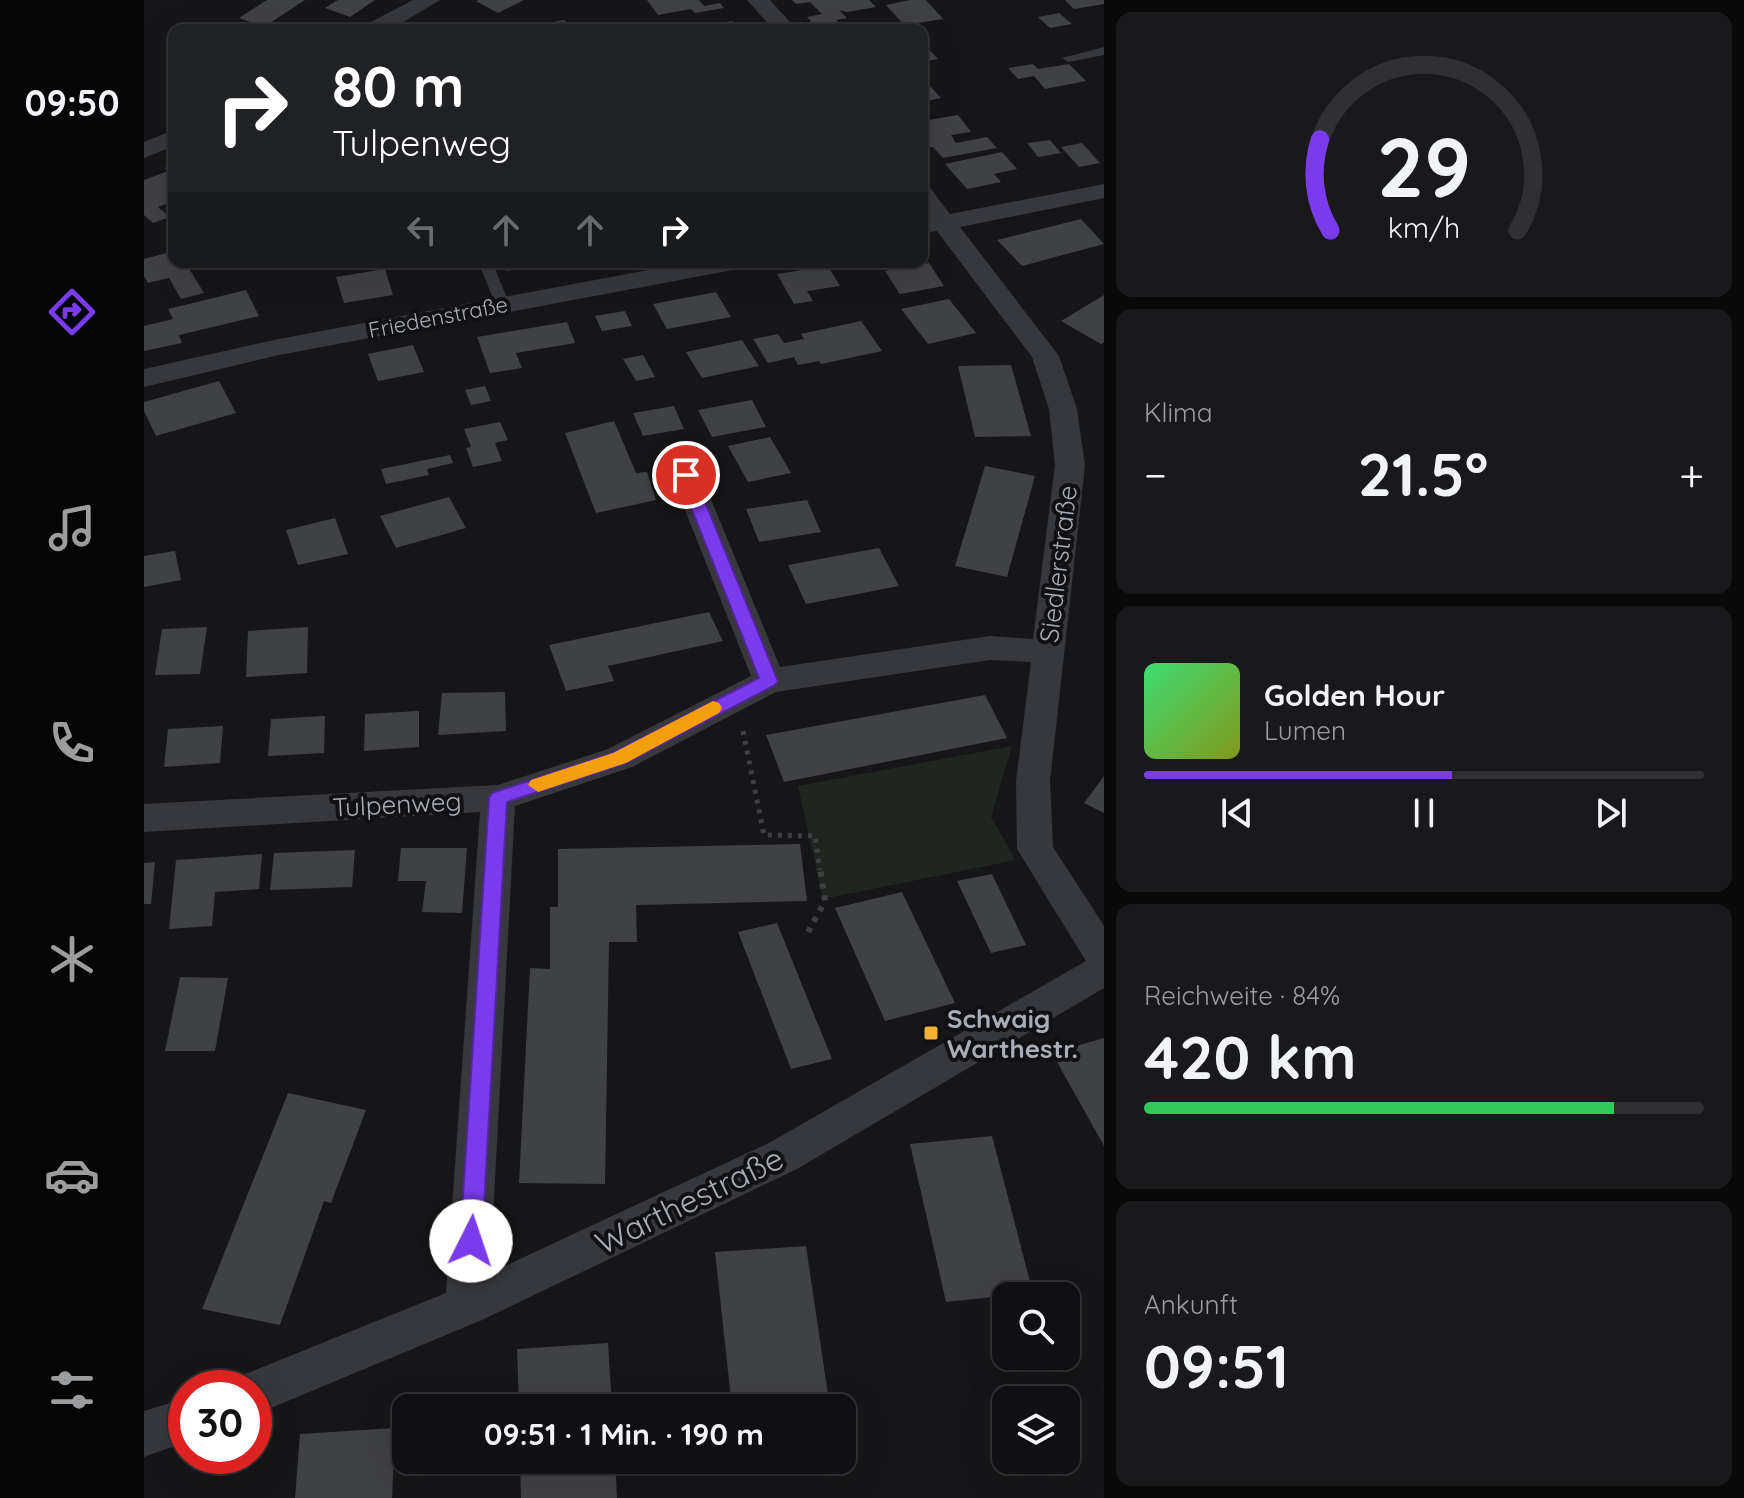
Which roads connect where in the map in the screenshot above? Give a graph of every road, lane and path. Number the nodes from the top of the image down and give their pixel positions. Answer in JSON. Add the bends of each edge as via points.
{"nodes":[{"id":1,"x":429,"y":0,"type":"edge"},
{"id":2,"x":758,"y":0,"type":"edge"},
{"id":3,"x":384,"y":24,"type":"edge"},
{"id":4,"x":780,"y":24,"type":"edge"},
{"id":5,"x":1104,"y":51,"type":"edge"},
{"id":6,"x":1068,"y":58,"type":"dead end"},
{"id":7,"x":168,"y":140,"type":"edge"},
{"id":8,"x":144,"y":151,"type":"edge"},
{"id":9,"x":1104,"y":191,"type":"edge"},
{"id":10,"x":933,"y":225,"type":"edge"},
{"id":11,"x":488,"y":268,"type":"edge"},
{"id":12,"x":701,"y":268,"type":"edge"},
{"id":13,"x":503,"y":305,"type":"junction"},
{"id":14,"x":144,"y":378,"type":"edge"},
{"id":15,"x":686,"y":475,"type":"dead end"},
{"id":16,"x":1047,"y":652,"type":"junction"},
{"id":17,"x":769,"y":681,"type":"junction"},
{"id":18,"x":736,"y":696,"type":"junction"},
{"id":19,"x":498,"y":798,"type":"junction"},
{"id":20,"x":144,"y":818,"type":"edge"},
{"id":21,"x":808,"y":932,"type":"dead end"},
{"id":22,"x":1104,"y":957,"type":"edge"},
{"id":23,"x":1104,"y":969,"type":"edge"},
{"id":24,"x":467,"y":1305,"type":"junction"},
{"id":25,"x":272,"y":1386,"type":"edge"},
{"id":26,"x":168,"y":1426,"type":"edge"},
{"id":27,"x":144,"y":1434,"type":"edge"}],
"edges":[{"from":1,"to":3,"type":"street"},
{"from":2,"to":4,"type":"street"},
{"from":5,"to":6,"type":"lane"},
{"from":7,"to":8,"type":"street"},
{"from":9,"to":10,"type":"street"},
{"from":10,"to":16,"type":"street","name":"Siedlerstraße","via":[[1045,356],[1063,409],[1070,465]]},
{"from":11,"to":13,"type":"lane"},
{"from":12,"to":13,"type":"street","name":"Friedenstraße"},
{"from":13,"to":14,"type":"street","name":"Friedenstraße"},
{"from":15,"to":17,"type":"street"},
{"from":16,"to":17,"type":"street","name":"Tulpenweg","via":[[990,648]]},
{"from":16,"to":22,"type":"street","name":"Siedlerstraße","via":[[1033,781],[1035,849]]},
{"from":17,"to":18,"type":"street","name":"Tulpenweg"},
{"from":18,"to":19,"type":"street","name":"Tulpenweg","via":[[620,758]]},
{"from":18,"to":21,"type":"path","via":[[764,835],[815,836],[825,901]]},
{"from":19,"to":20,"type":"street","name":"Tulpenweg"},
{"from":19,"to":24,"type":"street"},
{"from":23,"to":24,"type":"street","name":"Warthestraße","via":[[783,1156]]},
{"from":24,"to":25,"type":"street","name":"Warthestraße"},
{"from":26,"to":27,"type":"street"}]}
